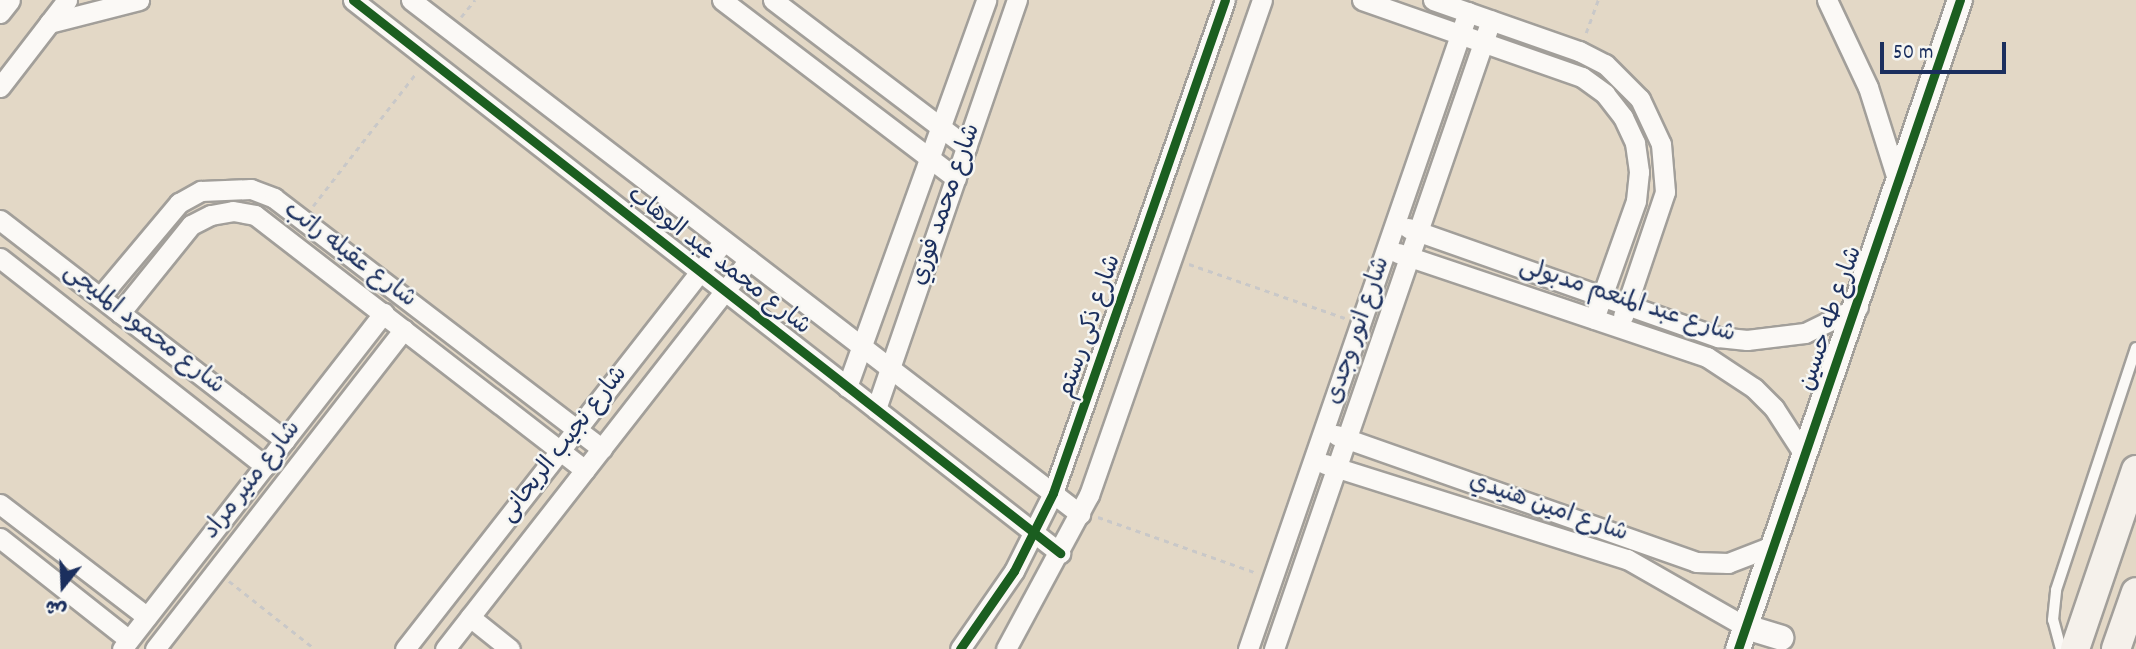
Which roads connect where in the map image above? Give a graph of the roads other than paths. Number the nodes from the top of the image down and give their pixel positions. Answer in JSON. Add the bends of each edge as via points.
{"nodes":[{"id":1,"x":10,"y":0,"type":"edge"},
{"id":2,"x":68,"y":0,"type":"edge"},
{"id":3,"x":139,"y":0,"type":"edge"},
{"id":4,"x":353,"y":0,"type":"edge"},
{"id":5,"x":411,"y":0,"type":"edge"},
{"id":6,"x":722,"y":0,"type":"edge"},
{"id":7,"x":773,"y":0,"type":"edge"},
{"id":8,"x":986,"y":0,"type":"edge"},
{"id":9,"x":1017,"y":0,"type":"edge"},
{"id":10,"x":1225,"y":0,"type":"edge"},
{"id":11,"x":1262,"y":0,"type":"edge"},
{"id":12,"x":1362,"y":0,"type":"edge"},
{"id":13,"x":1433,"y":0,"type":"edge"},
{"id":14,"x":1827,"y":0,"type":"edge"},
{"id":15,"x":1960,"y":0,"type":"edge"},
{"id":16,"x":1468,"y":12,"type":"junction"},
{"id":17,"x":0,"y":13,"type":"edge"},
{"id":18,"x":1491,"y":20,"type":"junction"},
{"id":19,"x":49,"y":23,"type":"junction"},
{"id":20,"x":1461,"y":34,"type":"junction"},
{"id":21,"x":1483,"y":42,"type":"junction"},
{"id":22,"x":0,"y":87,"type":"edge"},
{"id":23,"x":941,"y":127,"type":"junction"},
{"id":24,"x":967,"y":147,"type":"junction"},
{"id":25,"x":930,"y":158,"type":"junction"},
{"id":26,"x":956,"y":178,"type":"junction"},
{"id":27,"x":1898,"y":182,"type":"junction"},
{"id":28,"x":0,"y":220,"type":"edge"},
{"id":29,"x":1396,"y":223,"type":"junction"},
{"id":30,"x":1418,"y":231,"type":"junction"},
{"id":31,"x":724,"y":240,"type":"junction"},
{"id":32,"x":1387,"y":249,"type":"junction"},
{"id":33,"x":1409,"y":257,"type":"junction"},
{"id":34,"x":0,"y":258,"type":"edge"},
{"id":35,"x":749,"y":260,"type":"junction"},
{"id":36,"x":700,"y":272,"type":"junction"},
{"id":37,"x":725,"y":291,"type":"junction"},
{"id":38,"x":1602,"y":296,"type":"junction"},
{"id":39,"x":100,"y":297,"type":"junction"},
{"id":40,"x":1627,"y":305,"type":"junction"},
{"id":41,"x":1858,"y":307,"type":"junction"},
{"id":42,"x":120,"y":313,"type":"junction"},
{"id":43,"x":384,"y":313,"type":"junction"},
{"id":44,"x":1594,"y":319,"type":"junction"},
{"id":45,"x":1619,"y":327,"type":"junction"},
{"id":46,"x":404,"y":329,"type":"junction"},
{"id":47,"x":863,"y":347,"type":"junction"},
{"id":48,"x":2136,"y":348,"type":"edge"},
{"id":49,"x":891,"y":369,"type":"junction"},
{"id":50,"x":847,"y":387,"type":"junction"},
{"id":51,"x":876,"y":409,"type":"junction"},
{"id":52,"x":576,"y":430,"type":"junction"},
{"id":53,"x":1324,"y":431,"type":"junction"},
{"id":54,"x":1347,"y":439,"type":"junction"},
{"id":55,"x":285,"y":440,"type":"junction"},
{"id":56,"x":602,"y":449,"type":"junction"},
{"id":57,"x":560,"y":451,"type":"junction"},
{"id":58,"x":1805,"y":456,"type":"junction"},
{"id":59,"x":1314,"y":460,"type":"junction"},
{"id":60,"x":265,"y":466,"type":"junction"},
{"id":61,"x":1337,"y":468,"type":"junction"},
{"id":62,"x":585,"y":470,"type":"junction"},
{"id":63,"x":2136,"y":470,"type":"edge"},
{"id":64,"x":1053,"y":493,"type":"junction"},
{"id":65,"x":0,"y":504,"type":"edge"},
{"id":66,"x":1081,"y":512,"type":"junction"},
{"id":67,"x":1035,"y":534,"type":"junction"},
{"id":68,"x":0,"y":538,"type":"edge"},
{"id":69,"x":1772,"y":546,"type":"junction"},
{"id":70,"x":1060,"y":554,"type":"junction"},
{"id":71,"x":2136,"y":592,"type":"edge"},
{"id":72,"x":147,"y":617,"type":"junction"},
{"id":73,"x":470,"y":617,"type":"junction"},
{"id":74,"x":1742,"y":638,"type":"edge"},
{"id":75,"x":1781,"y":638,"type":"dead end"},
{"id":76,"x":126,"y":645,"type":"edge"},
{"id":77,"x":450,"y":647,"type":"edge"},
{"id":78,"x":1254,"y":648,"type":"edge"},
{"id":79,"x":155,"y":649,"type":"edge"},
{"id":80,"x":405,"y":649,"type":"edge"},
{"id":81,"x":510,"y":649,"type":"edge"},
{"id":82,"x":960,"y":649,"type":"edge"},
{"id":83,"x":1006,"y":649,"type":"edge"},
{"id":84,"x":1274,"y":649,"type":"edge"},
{"id":85,"x":2061,"y":649,"type":"edge"},
{"id":86,"x":2076,"y":649,"type":"edge"},
{"id":87,"x":2116,"y":649,"type":"edge"}],
"edges":[{"from":1,"to":17,"type":"street"},
{"from":2,"to":19,"type":"street"},
{"from":3,"to":19,"type":"street"},
{"from":4,"to":36,"type":"street","name":"شارع محمد عبد الوهاب"},
{"from":5,"to":31,"type":"street","name":"شارع محمد عبد الوهاب"},
{"from":6,"to":25,"type":"street"},
{"from":7,"to":23,"type":"street"},
{"from":8,"to":23,"type":"street","name":"شارع محمد فوزي"},
{"from":9,"to":24,"type":"street","name":"شارع محمد فوزي"},
{"from":10,"to":64,"type":"street","name":"شارع ذكى رستم"},
{"from":11,"to":66,"type":"street"},
{"from":12,"to":20,"type":"street"},
{"from":13,"to":16,"type":"street"},
{"from":14,"to":27,"type":"street","via":[[1868,87]]},
{"from":15,"to":27,"type":"street","name":"شارع طه حسين"},
{"from":16,"to":18,"type":"street"},
{"from":16,"to":20,"type":"street","name":"شارع انور وجدى"},
{"from":18,"to":21,"type":"street","name":"شارع انور وجدى"},
{"from":18,"to":40,"type":"street","via":[[1579,51],[1625,80],[1653,120],[1661,144],[1665,192]]},
{"from":19,"to":22,"type":"street"},
{"from":20,"to":21,"type":"street"},
{"from":20,"to":29,"type":"street","name":"شارع انور وجدى"},
{"from":21,"to":30,"type":"street","name":"شارع انور وجدى"},
{"from":21,"to":38,"type":"street","via":[[1582,77],[1605,94],[1623,117],[1638,163],[1636,201]]},
{"from":23,"to":24,"type":"street"},
{"from":23,"to":25,"type":"street","name":"شارع محمد فوزي"},
{"from":24,"to":26,"type":"street","name":"شارع محمد فوزي"},
{"from":25,"to":26,"type":"street"},
{"from":25,"to":47,"type":"street","name":"شارع محمد فوزي"},
{"from":26,"to":49,"type":"street","name":"شارع محمد فوزي"},
{"from":27,"to":41,"type":"street","name":"شارع طه حسين"},
{"from":28,"to":39,"type":"street","name":"شارع محمود المليجى"},
{"from":29,"to":30,"type":"street","name":"شارع عبد المنعم مدبولى"},
{"from":29,"to":32,"type":"street","name":"شارع انور وجدى"},
{"from":30,"to":33,"type":"street","name":"شارع انور وجدى"},
{"from":30,"to":38,"type":"street","name":"شارع عبد المنعم مدبولى"},
{"from":31,"to":35,"type":"street","name":"شارع محمد عبد الوهاب"},
{"from":31,"to":36,"type":"street","name":"شارع نجيب الريحانى"},
{"from":32,"to":33,"type":"street","name":"شارع عبد المنعم مدبولى"},
{"from":32,"to":53,"type":"street","name":"شارع انور وجدى"},
{"from":33,"to":44,"type":"street","name":"شارع عبد المنعم مدبولى"},
{"from":33,"to":54,"type":"street","name":"شارع انور وجدى"},
{"from":34,"to":60,"type":"street","name":"شارع محمود المليجى"},
{"from":35,"to":37,"type":"street","name":"شارع نجيب الريحانى"},
{"from":35,"to":47,"type":"street","name":"شارع محمد عبد الوهاب"},
{"from":36,"to":37,"type":"street","name":"شارع محمد عبد الوهاب"},
{"from":36,"to":52,"type":"street","name":"شارع نجيب الريحانى"},
{"from":37,"to":50,"type":"street","name":"شارع محمد عبد الوهاب"},
{"from":37,"to":56,"type":"street","name":"شارع نجيب الريحانى"},
{"from":38,"to":40,"type":"street","name":"شارع عبد المنعم مدبولى"},
{"from":38,"to":44,"type":"street"},
{"from":39,"to":42,"type":"street","name":"شارع محمود المليجى"},
{"from":39,"to":52,"type":"street","name":"شارع عقيله راتب","via":[[179,203],[201,191],[251,189],[274,198]]},
{"from":40,"to":41,"type":"street","name":"شارع عبد المنعم مدبولى","via":[[1718,337],[1747,340],[1805,333]]},
{"from":40,"to":45,"type":"street"},
{"from":41,"to":58,"type":"street","name":"شارع طه حسين"},
{"from":42,"to":43,"type":"street","name":"شارع عقيله راتب","via":[[191,225],[233,211],[255,215],[274,226]]},
{"from":42,"to":55,"type":"street","name":"شارع محمود المليجى"},
{"from":43,"to":46,"type":"street","name":"شارع عقيله راتب"},
{"from":43,"to":55,"type":"street","name":"شارع منير مراد"},
{"from":44,"to":45,"type":"street","name":"شارع عبد المنعم مدبولى"},
{"from":45,"to":58,"type":"street","name":"شارع عبد المنعم مدبولى","via":[[1707,357],[1732,371],[1774,408]]},
{"from":46,"to":57,"type":"street","name":"شارع عقيله راتب"},
{"from":46,"to":79,"type":"street","name":"شارع منير مراد"},
{"from":47,"to":49,"type":"street","name":"شارع محمد عبد الوهاب"},
{"from":47,"to":50,"type":"street","name":"شارع محمد فوزي"},
{"from":48,"to":85,"type":"lane","via":[[2056,590],[2053,620]]},
{"from":49,"to":51,"type":"street","name":"شارع محمد فوزي"},
{"from":49,"to":64,"type":"street","name":"شارع محمد عبد الوهاب"},
{"from":50,"to":51,"type":"street","name":"شارع محمد عبد الوهاب"},
{"from":51,"to":67,"type":"street","name":"شارع محمد عبد الوهاب"},
{"from":52,"to":56,"type":"street","name":"شارع عقيله راتب"},
{"from":52,"to":57,"type":"street","name":"شارع نجيب الريحانى"},
{"from":53,"to":54,"type":"street","name":"شارع امين هنيدي"},
{"from":53,"to":59,"type":"street","name":"شارع انور وجدى"},
{"from":54,"to":61,"type":"street","name":"شارع انور وجدى"},
{"from":54,"to":69,"type":"street","name":"شارع امين هنيدي","via":[[1696,562],[1728,563]]},
{"from":55,"to":60,"type":"street","name":"شارع منير مراد"},
{"from":56,"to":62,"type":"street","name":"شارع نجيب الريحانى"},
{"from":57,"to":62,"type":"street","name":"شارع عقيله راتب"},
{"from":57,"to":80,"type":"street","name":"شارع نجيب الريحانى"},
{"from":58,"to":69,"type":"street","name":"شارع طه حسين"},
{"from":59,"to":61,"type":"street","name":"شارع امين هنيدي"},
{"from":59,"to":78,"type":"street","name":"شارع انور وجدى"},
{"from":60,"to":72,"type":"street","name":"شارع منير مراد"},
{"from":61,"to":74,"type":"street","name":"شارع امين هنيدي","via":[[1628,559]]},
{"from":61,"to":84,"type":"street","name":"شارع انور وجدى"},
{"from":62,"to":73,"type":"street","name":"شارع نجيب الريحانى"},
{"from":63,"to":86,"type":"main road"},
{"from":64,"to":66,"type":"street","name":"شارع محمد عبد الوهاب"},
{"from":64,"to":67,"type":"street","name":"شارع ذكى رستم"},
{"from":65,"to":72,"type":"street"},
{"from":66,"to":70,"type":"street"},
{"from":67,"to":70,"type":"street","name":"شارع محمد عبد الوهاب"},
{"from":67,"to":82,"type":"street","name":"شارع ذكى رستم"},
{"from":68,"to":76,"type":"street"},
{"from":69,"to":74,"type":"street","name":"شارع طه حسين"},
{"from":70,"to":83,"type":"street"},
{"from":71,"to":87,"type":"main road"},
{"from":72,"to":76,"type":"street","name":"شارع منير مراد"},
{"from":73,"to":77,"type":"street","name":"شارع نجيب الريحانى"},
{"from":73,"to":81,"type":"street"},
{"from":74,"to":75,"type":"street"}]}
